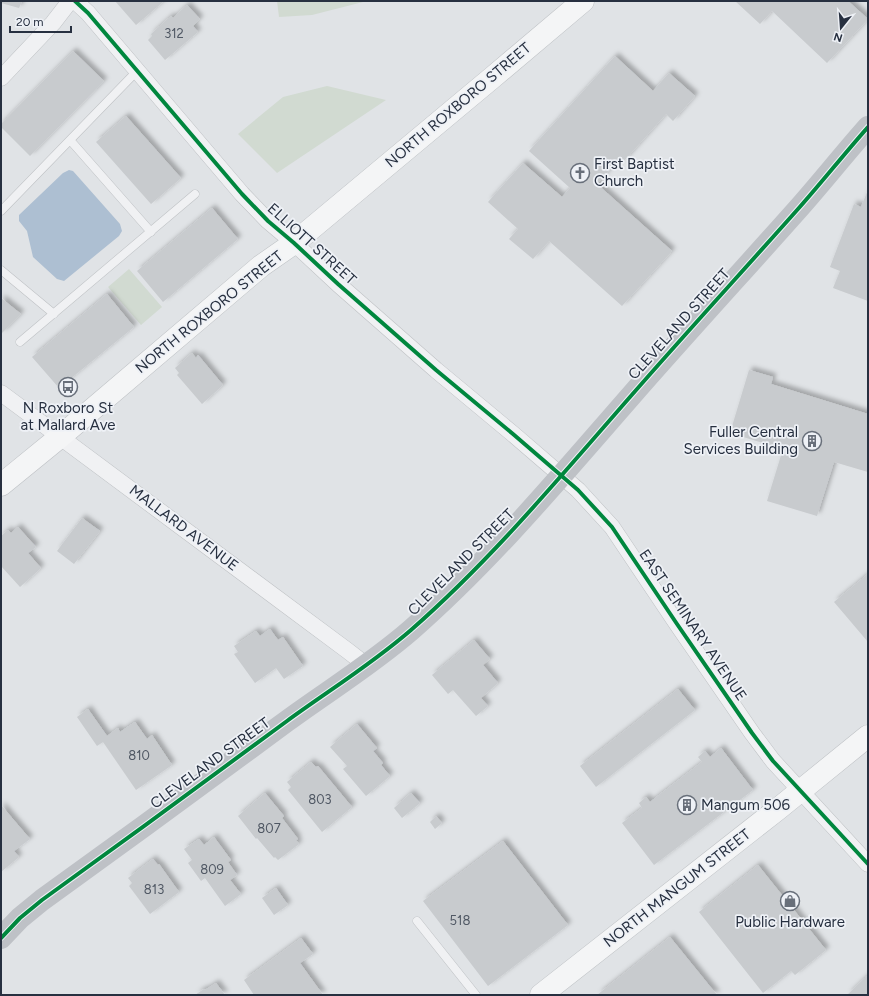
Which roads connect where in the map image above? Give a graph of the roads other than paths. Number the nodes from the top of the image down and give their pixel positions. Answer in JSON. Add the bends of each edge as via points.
{"nodes":[{"id":1,"x":70,"y":1,"type":"edge"},
{"id":2,"x":75,"y":1,"type":"edge"},
{"id":3,"x":583,"y":1,"type":"edge"},
{"id":4,"x":137,"y":71,"type":"junction"},
{"id":5,"x":1,"y":78,"type":"edge"},
{"id":6,"x":868,"y":126,"type":"edge"},
{"id":7,"x":70,"y":140,"type":"junction"},
{"id":8,"x":195,"y":194,"type":"dead end"},
{"id":9,"x":1,"y":211,"type":"edge"},
{"id":10,"x":151,"y":232,"type":"junction"},
{"id":11,"x":294,"y":243,"type":"junction"},
{"id":12,"x":1,"y":270,"type":"edge"},
{"id":13,"x":54,"y":314,"type":"junction"},
{"id":14,"x":20,"y":342,"type":"dead end"},
{"id":15,"x":1,"y":393,"type":"edge"},
{"id":16,"x":60,"y":436,"type":"junction"},
{"id":17,"x":561,"y":476,"type":"junction"},
{"id":18,"x":1,"y":485,"type":"edge"},
{"id":19,"x":366,"y":665,"type":"junction"},
{"id":20,"x":868,"y":736,"type":"edge"},
{"id":21,"x":800,"y":791,"type":"junction"},
{"id":22,"x":868,"y":864,"type":"edge"},
{"id":23,"x":417,"y":921,"type":"dead end"},
{"id":24,"x":1,"y":938,"type":"edge"},
{"id":25,"x":476,"y":995,"type":"edge"},
{"id":26,"x":541,"y":995,"type":"edge"}],
"edges":[{"from":1,"to":5,"type":"street","via":[[53,24]]},
{"from":2,"to":4,"type":"street","name":"ELLIOTT STREET"},
{"from":3,"to":11,"type":"main road","name":"NORTH ROXBORO STREET"},
{"from":4,"to":7,"type":"lane"},
{"from":4,"to":11,"type":"street","name":"ELLIOTT STREET","via":[[242,194]]},
{"from":6,"to":17,"type":"street","name":"CLEVELAND STREET","via":[[798,209]]},
{"from":7,"to":9,"type":"lane"},
{"from":7,"to":10,"type":"lane"},
{"from":8,"to":10,"type":"lane"},
{"from":10,"to":13,"type":"lane"},
{"from":11,"to":16,"type":"main road","name":"NORTH ROXBORO STREET","via":[[245,279]]},
{"from":11,"to":17,"type":"street","name":"ELLIOTT STREET","via":[[436,370]]},
{"from":12,"to":13,"type":"lane"},
{"from":13,"to":14,"type":"lane"},
{"from":15,"to":16,"type":"street","name":"MALLARD AVENUE"},
{"from":16,"to":18,"type":"main road","name":"NORTH ROXBORO STREET"},
{"from":16,"to":19,"type":"street","name":"MALLARD AVENUE"},
{"from":17,"to":19,"type":"street","name":"CLEVELAND STREET","via":[[479,565],[410,631]]},
{"from":17,"to":21,"type":"street","name":"EAST SEMINARY AVENUE","via":[[578,490],[612,527],[752,733]]},
{"from":19,"to":24,"type":"street","name":"CLEVELAND STREET","via":[[42,900]]},
{"from":20,"to":21,"type":"main road","name":"NORTH MANGUM STREET"},
{"from":21,"to":22,"type":"street","name":"EAST SEMINARY AVENUE"},
{"from":21,"to":26,"type":"main road","name":"NORTH MANGUM STREET"},
{"from":23,"to":25,"type":"lane"}]}
